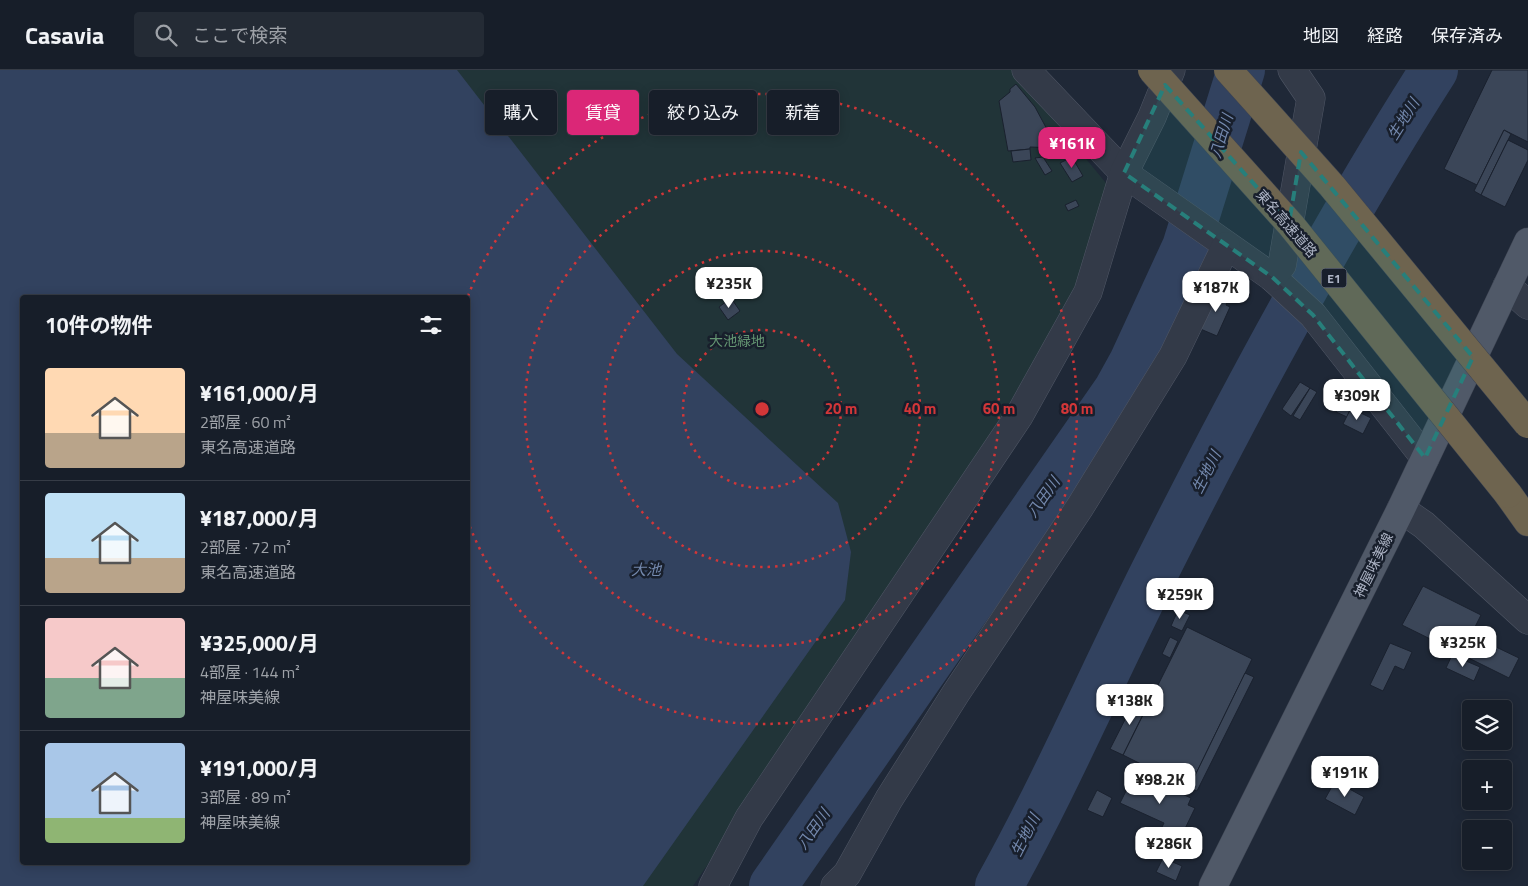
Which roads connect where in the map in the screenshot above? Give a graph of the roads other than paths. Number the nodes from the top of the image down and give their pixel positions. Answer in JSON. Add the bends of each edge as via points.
{"nodes":[{"id":1,"x":1026,"y":70,"type":"edge"},
{"id":2,"x":1152,"y":70,"type":"edge"},
{"id":3,"x":1171,"y":70,"type":"edge"},
{"id":4,"x":1228,"y":70,"type":"edge"},
{"id":5,"x":1292,"y":70,"type":"edge"},
{"id":6,"x":1124,"y":173,"type":"junction"},
{"id":7,"x":1528,"y":242,"type":"edge"},
{"id":8,"x":1226,"y":246,"type":"junction"},
{"id":9,"x":1272,"y":277,"type":"junction"},
{"id":10,"x":1507,"y":286,"type":"junction"},
{"id":11,"x":1528,"y":305,"type":"edge"},
{"id":12,"x":1528,"y":424,"type":"edge"},
{"id":13,"x":1425,"y":458,"type":"junction"},
{"id":14,"x":1401,"y":509,"type":"junction"},
{"id":15,"x":1528,"y":522,"type":"edge"},
{"id":16,"x":1528,"y":620,"type":"edge"},
{"id":17,"x":713,"y":886,"type":"edge"},
{"id":18,"x":835,"y":886,"type":"edge"},
{"id":19,"x":1213,"y":886,"type":"edge"}],
"edges":[{"from":1,"to":6,"type":"street"},
{"from":2,"to":15,"type":"highway","name":"東名高速道路","number":"E1","bridge":true,"via":[[1292,225]]},
{"from":3,"to":6,"type":"street"},
{"from":4,"to":12,"type":"highway","bridge":true,"via":[[1332,186]]},
{"from":5,"to":9,"type":"street","via":[[1311,98],[1282,265]]},
{"from":6,"to":8,"type":"street"},
{"from":6,"to":17,"type":"street","via":[[1088,292],[1019,416],[749,818]]},
{"from":7,"to":10,"type":"main road","name":"神屋味美線"},
{"from":8,"to":9,"type":"street"},
{"from":8,"to":18,"type":"street","via":[[1173,356],[1080,507],[888,799],[847,874]]},
{"from":9,"to":13,"type":"street","via":[[1313,315]]},
{"from":10,"to":11,"type":"street"},
{"from":10,"to":13,"type":"main road","name":"神屋味美線"},
{"from":13,"to":14,"type":"main road","name":"神屋味美線"},
{"from":14,"to":16,"type":"street","via":[[1424,525]]},
{"from":14,"to":19,"type":"main road","name":"神屋味美線"}]}
